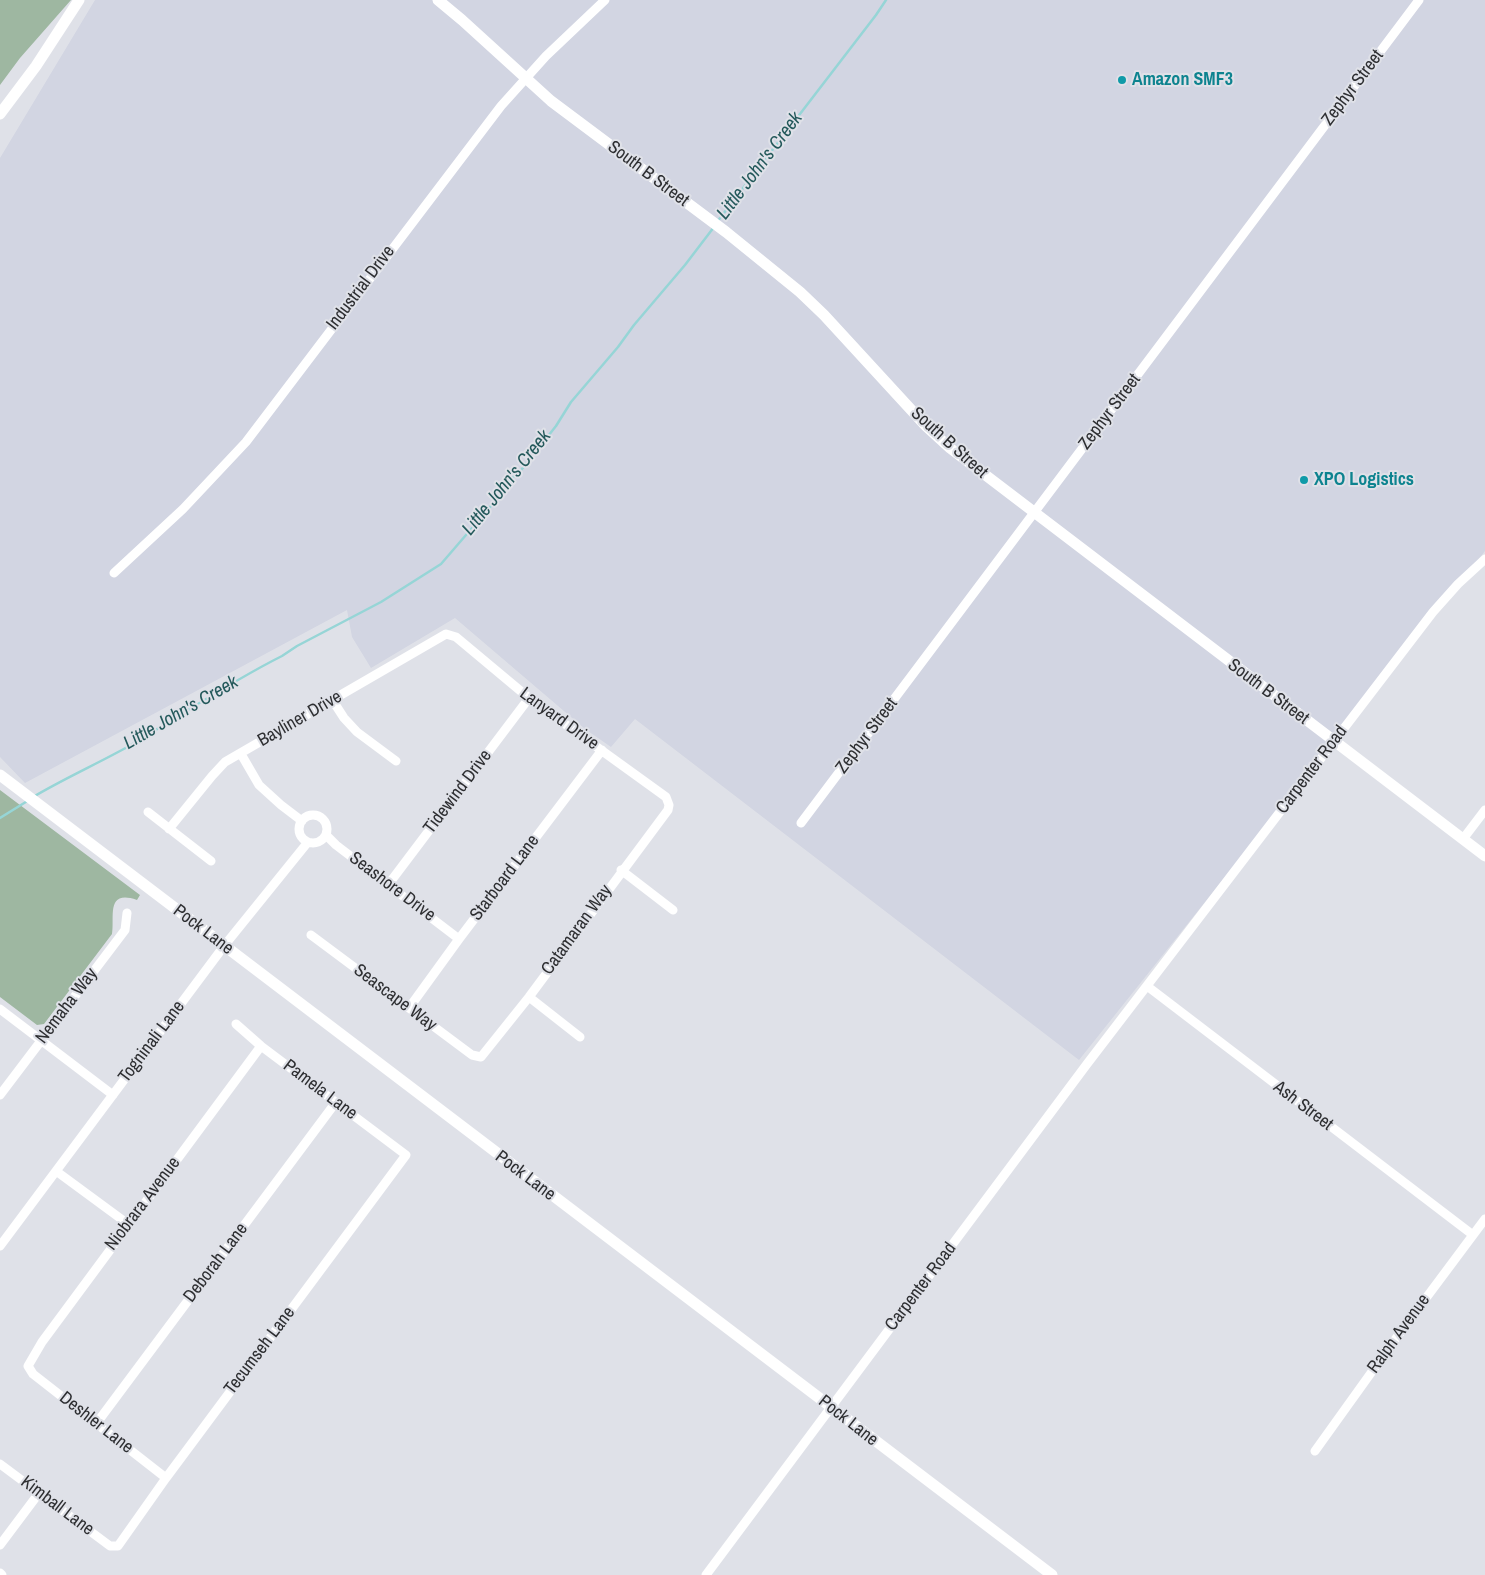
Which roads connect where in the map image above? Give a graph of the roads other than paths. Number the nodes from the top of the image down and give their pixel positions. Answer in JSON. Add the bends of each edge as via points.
{"nodes":[{"id":1,"x":79,"y":0,"type":"edge"},
{"id":2,"x":438,"y":0,"type":"edge"},
{"id":3,"x":605,"y":0,"type":"edge"},
{"id":4,"x":1419,"y":0,"type":"edge"},
{"id":5,"x":525,"y":78,"type":"junction"},
{"id":6,"x":0,"y":114,"type":"edge"},
{"id":7,"x":1034,"y":514,"type":"junction"},
{"id":8,"x":1485,"y":559,"type":"edge"},
{"id":9,"x":114,"y":573,"type":"dead end"},
{"id":10,"x":451,"y":635,"type":"joint"},
{"id":11,"x":529,"y":698,"type":"junction"},
{"id":12,"x":333,"y":701,"type":"junction"},
{"id":13,"x":1334,"y":742,"type":"junction"},
{"id":14,"x":602,"y":750,"type":"junction"},
{"id":15,"x":241,"y":754,"type":"junction"},
{"id":16,"x":396,"y":761,"type":"dead end"},
{"id":17,"x":0,"y":775,"type":"edge"},
{"id":18,"x":668,"y":801,"type":"joint"},
{"id":19,"x":1485,"y":810,"type":"edge"},
{"id":20,"x":148,"y":812,"type":"dead end"},
{"id":21,"x":302,"y":821,"type":"junction"},
{"id":22,"x":801,"y":823,"type":"dead end"},
{"id":23,"x":169,"y":829,"type":"junction"},
{"id":24,"x":326,"y":834,"type":"junction"},
{"id":25,"x":1463,"y":839,"type":"junction"},
{"id":26,"x":308,"y":842,"type":"junction"},
{"id":27,"x":1485,"y":856,"type":"edge"},
{"id":28,"x":211,"y":861,"type":"dead end"},
{"id":29,"x":621,"y":870,"type":"junction"},
{"id":30,"x":388,"y":885,"type":"junction"},
{"id":31,"x":674,"y":910,"type":"dead end"},
{"id":32,"x":127,"y":913,"type":"dead end"},
{"id":33,"x":311,"y":935,"type":"dead end"},
{"id":34,"x":459,"y":938,"type":"junction"},
{"id":35,"x":224,"y":946,"type":"junction"},
{"id":36,"x":1146,"y":986,"type":"junction"},
{"id":37,"x":529,"y":997,"type":"junction"},
{"id":38,"x":409,"y":1008,"type":"junction"},
{"id":39,"x":0,"y":1009,"type":"edge"},
{"id":40,"x":236,"y":1024,"type":"dead end"},
{"id":41,"x":580,"y":1038,"type":"dead end"},
{"id":42,"x":41,"y":1040,"type":"junction"},
{"id":43,"x":262,"y":1046,"type":"junction"},
{"id":44,"x":481,"y":1057,"type":"joint"},
{"id":45,"x":0,"y":1095,"type":"edge"},
{"id":46,"x":112,"y":1095,"type":"junction"},
{"id":47,"x":336,"y":1102,"type":"junction"},
{"id":48,"x":406,"y":1155,"type":"joint"},
{"id":49,"x":56,"y":1171,"type":"junction"},
{"id":50,"x":1485,"y":1220,"type":"edge"},
{"id":51,"x":128,"y":1224,"type":"junction"},
{"id":52,"x":1473,"y":1235,"type":"junction"},
{"id":53,"x":0,"y":1246,"type":"edge"},
{"id":54,"x":28,"y":1366,"type":"joint"},
{"id":55,"x":832,"y":1408,"type":"junction"},
{"id":56,"x":96,"y":1424,"type":"junction"},
{"id":57,"x":1315,"y":1451,"type":"dead end"},
{"id":58,"x":0,"y":1464,"type":"edge"},
{"id":59,"x":166,"y":1478,"type":"junction"},
{"id":60,"x":39,"y":1492,"type":"junction"},
{"id":61,"x":0,"y":1545,"type":"edge"},
{"id":62,"x":114,"y":1546,"type":"joint"},
{"id":63,"x":706,"y":1575,"type":"edge"},
{"id":64,"x":1052,"y":1575,"type":"edge"}],
"edges":[{"from":1,"to":6,"type":"street"},
{"from":2,"to":5,"type":"street","name":"South B Street"},
{"from":3,"to":5,"type":"street","name":"Industrial Drive"},
{"from":4,"to":7,"type":"street","name":"Zephyr Street"},
{"from":5,"to":7,"type":"street","name":"South B Street","via":[[800,292],[926,426]]},
{"from":5,"to":9,"type":"street","name":"Industrial Drive","via":[[476,137],[246,442],[183,509]]},
{"from":7,"to":13,"type":"street","name":"South B Street"},
{"from":7,"to":22,"type":"street","name":"Zephyr Street"},
{"from":8,"to":13,"type":"street","name":"Carpenter Road","via":[[1442,600]]},
{"from":10,"to":11,"type":"street","name":"Lanyard Drive"},
{"from":10,"to":12,"type":"street","name":"Bayliner Drive","via":[[442,636]]},
{"from":11,"to":14,"type":"street","name":"Lanyard Drive"},
{"from":11,"to":30,"type":"street","name":"Tidewind Drive"},
{"from":12,"to":15,"type":"street","name":"Bayliner Drive"},
{"from":12,"to":16,"type":"street","via":[[357,732]]},
{"from":13,"to":25,"type":"street","name":"South B Street"},
{"from":13,"to":36,"type":"street","name":"Carpenter Road"},
{"from":14,"to":18,"type":"street","name":"Lanyard Drive"},
{"from":14,"to":34,"type":"street","name":"Starboard Lane"},
{"from":15,"to":21,"type":"street","via":[[259,785]]},
{"from":15,"to":23,"type":"street","name":"Bayliner Drive","via":[[218,768]]},
{"from":17,"to":35,"type":"street","name":"Pock Lane"},
{"from":18,"to":29,"type":"street","name":"Catamaran Way","via":[[668,810]]},
{"from":19,"to":25,"type":"street"},
{"from":20,"to":23,"type":"street"},
{"from":21,"to":24,"type":"street","name":"Seashore Drive","via":[[313,815],[319,816],[328,827]]},
{"from":21,"to":26,"type":"street","via":[[299,830]]},
{"from":23,"to":28,"type":"street"},
{"from":24,"to":26,"type":"street","via":[[315,843]]},
{"from":24,"to":30,"type":"street","name":"Seashore Drive"},
{"from":25,"to":27,"type":"street","name":"South B Street"},
{"from":26,"to":35,"type":"street","name":"Togninali Lane"},
{"from":29,"to":31,"type":"street"},
{"from":29,"to":37,"type":"street","name":"Catamaran Way"},
{"from":30,"to":34,"type":"street","name":"Seashore Drive"},
{"from":32,"to":42,"type":"street","name":"Nemaha Way","via":[[125,930]]},
{"from":33,"to":38,"type":"street","name":"Seascape Way"},
{"from":34,"to":38,"type":"street","name":"Starboard Lane"},
{"from":35,"to":46,"type":"street","name":"Togninali Lane"},
{"from":35,"to":55,"type":"street","name":"Pock Lane"},
{"from":36,"to":52,"type":"street","name":"Ash Street"},
{"from":36,"to":55,"type":"street","name":"Carpenter Road"},
{"from":37,"to":41,"type":"street"},
{"from":37,"to":44,"type":"street","name":"Catamaran Way"},
{"from":38,"to":44,"type":"street","name":"Seascape Way","via":[[472,1055]]},
{"from":39,"to":42,"type":"street"},
{"from":40,"to":43,"type":"street","name":"Pamela Lane"},
{"from":42,"to":45,"type":"street","name":"Nemaha Way"},
{"from":42,"to":46,"type":"street"},
{"from":43,"to":47,"type":"street","name":"Pamela Lane"},
{"from":43,"to":51,"type":"street","name":"Niobrara Avenue"},
{"from":46,"to":49,"type":"street","name":"Togninali Lane"},
{"from":47,"to":48,"type":"street","name":"Pamela Lane"},
{"from":47,"to":56,"type":"street","name":"Deborah Lane"},
{"from":48,"to":59,"type":"street","name":"Tecumseh Lane"},
{"from":49,"to":51,"type":"street"},
{"from":49,"to":53,"type":"street","name":"Togninali Lane"},
{"from":50,"to":52,"type":"street","name":"Ralph Avenue"},
{"from":51,"to":54,"type":"street","name":"Niobrara Avenue"},
{"from":52,"to":57,"type":"street","name":"Ralph Avenue"},
{"from":54,"to":56,"type":"street","name":"Deshler Lane","via":[[33,1374]]},
{"from":55,"to":63,"type":"street","name":"Carpenter Road"},
{"from":55,"to":64,"type":"street","name":"Pock Lane"},
{"from":56,"to":59,"type":"street","name":"Deshler Lane"},
{"from":58,"to":60,"type":"street","name":"Kimball Lane"},
{"from":59,"to":62,"type":"street","name":"Tecumseh Lane","via":[[118,1546]]},
{"from":60,"to":61,"type":"street"},
{"from":60,"to":62,"type":"street","name":"Kimball Lane"}]}
